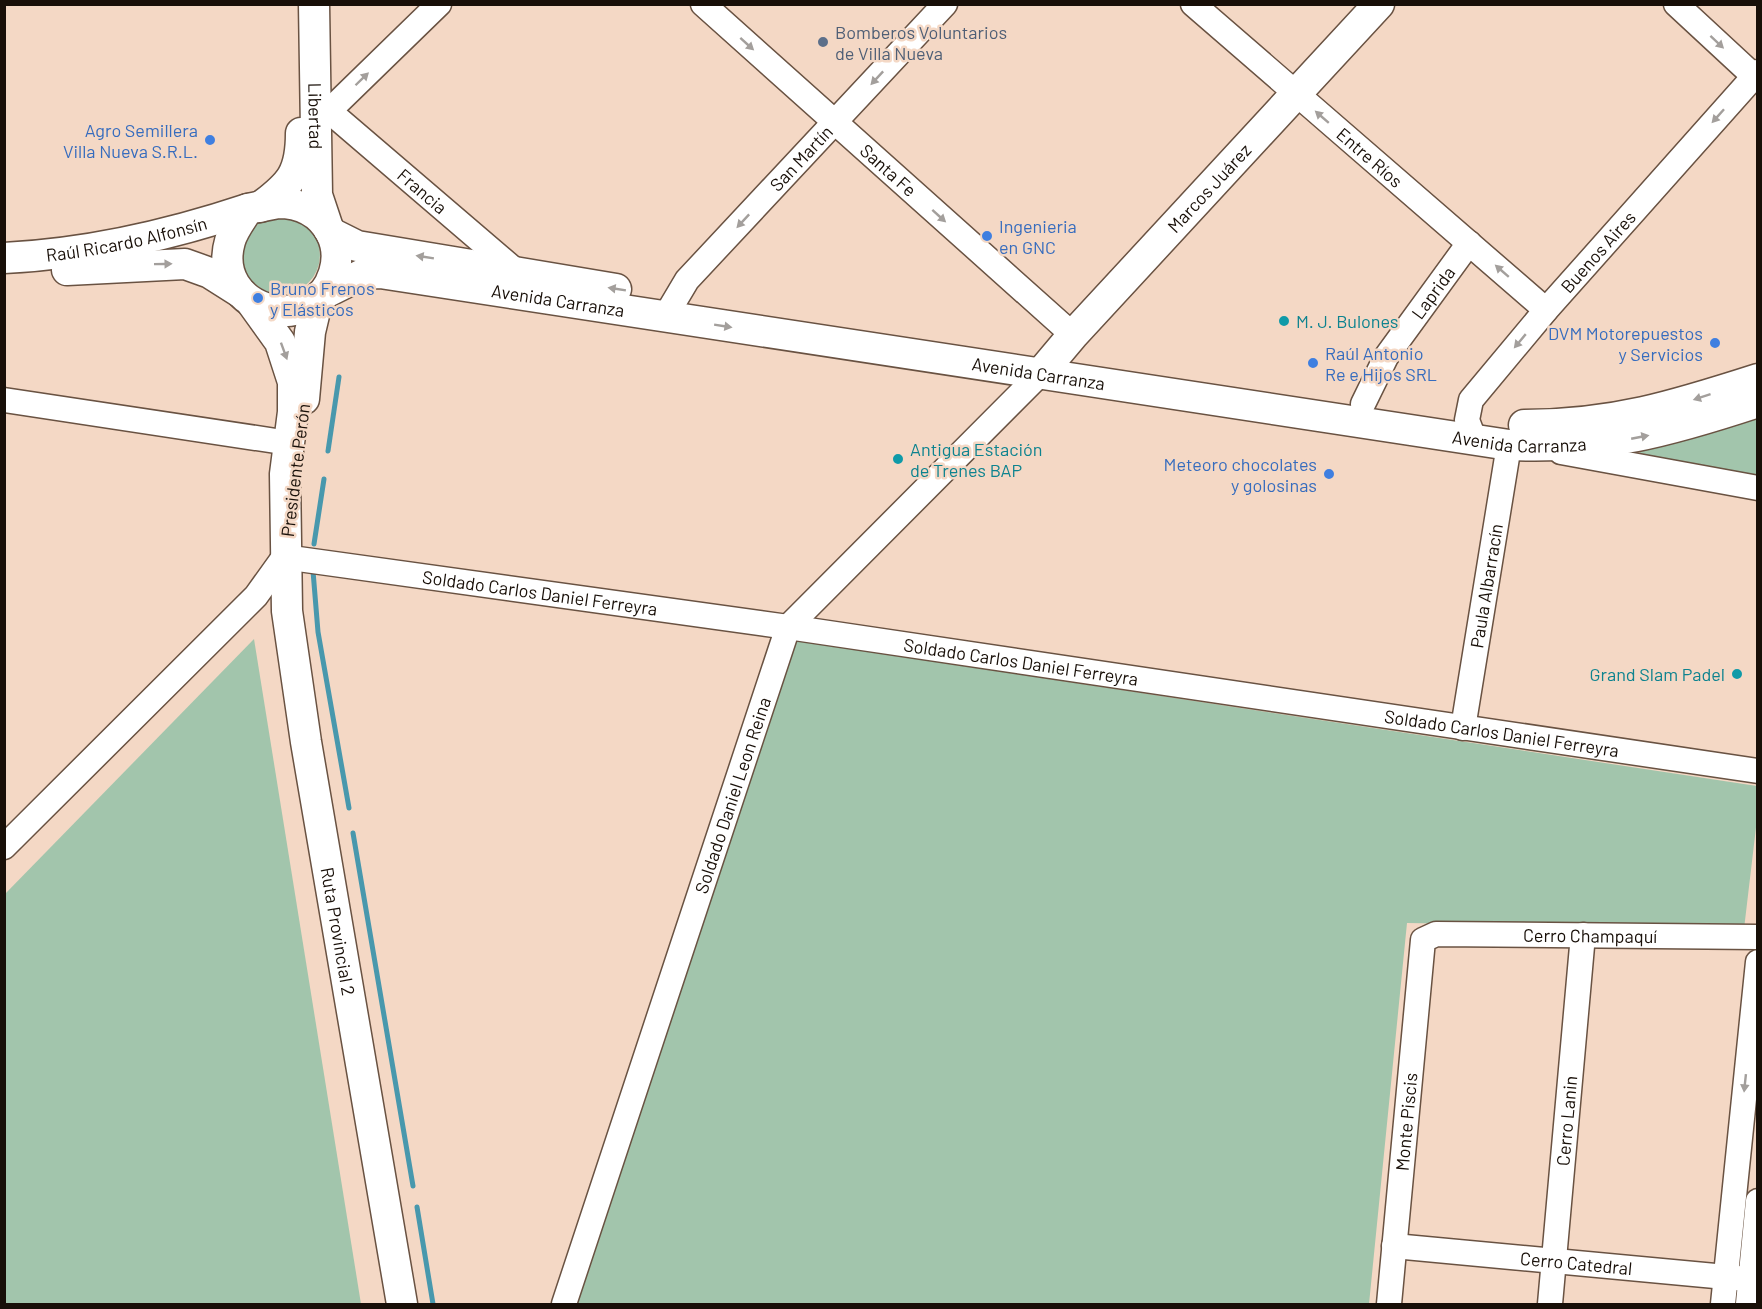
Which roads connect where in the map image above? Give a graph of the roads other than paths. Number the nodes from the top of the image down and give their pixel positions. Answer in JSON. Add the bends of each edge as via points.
{"nodes":[{"id":1,"x":302,"y":4,"type":"edge"},
{"id":2,"x":314,"y":4,"type":"edge"},
{"id":3,"x":439,"y":4,"type":"edge"},
{"id":4,"x":704,"y":4,"type":"edge"},
{"id":5,"x":945,"y":4,"type":"edge"},
{"id":6,"x":1193,"y":4,"type":"edge"},
{"id":7,"x":1380,"y":4,"type":"edge"},
{"id":8,"x":1676,"y":4,"type":"edge"},
{"id":9,"x":1756,"y":76,"type":"edge"},
{"id":10,"x":1297,"y":95,"type":"junction"},
{"id":11,"x":323,"y":110,"type":"junction"},
{"id":12,"x":835,"y":123,"type":"junction"},
{"id":13,"x":253,"y":208,"type":"junction"},
{"id":14,"x":329,"y":230,"type":"junction"},
{"id":15,"x":1469,"y":243,"type":"junction"},
{"id":16,"x":4,"y":258,"type":"edge"},
{"id":17,"x":517,"y":272,"type":"junction"},
{"id":18,"x":4,"y":276,"type":"edge"},
{"id":19,"x":246,"y":297,"type":"junction"},
{"id":20,"x":319,"y":297,"type":"junction"},
{"id":21,"x":670,"y":308,"type":"junction"},
{"id":22,"x":1546,"y":310,"type":"junction"},
{"id":23,"x":1073,"y":336,"type":"junction"},
{"id":24,"x":1047,"y":365,"type":"junction"},
{"id":25,"x":1758,"y":379,"type":"edge"},
{"id":26,"x":4,"y":400,"type":"edge"},
{"id":27,"x":1758,"y":402,"type":"edge"},
{"id":28,"x":1363,"y":404,"type":"junction"},
{"id":29,"x":1471,"y":430,"type":"junction"},
{"id":30,"x":289,"y":444,"type":"junction"},
{"id":31,"x":1519,"y":445,"type":"junction"},
{"id":32,"x":1758,"y":488,"type":"edge"},
{"id":33,"x":284,"y":556,"type":"junction"},
{"id":34,"x":788,"y":627,"type":"junction"},
{"id":35,"x":1463,"y":728,"type":"junction"},
{"id":36,"x":1758,"y":771,"type":"edge"},
{"id":37,"x":4,"y":847,"type":"edge"},
{"id":38,"x":1583,"y":935,"type":"junction"},
{"id":39,"x":1758,"y":937,"type":"edge"},
{"id":40,"x":1423,"y":940,"type":"joint"},
{"id":41,"x":1758,"y":962,"type":"edge"},
{"id":42,"x":1758,"y":1201,"type":"edge"},
{"id":43,"x":1394,"y":1246,"type":"junction"},
{"id":44,"x":1554,"y":1260,"type":"junction"},
{"id":45,"x":1726,"y":1277,"type":"junction"},
{"id":46,"x":1754,"y":1280,"type":"edge"},
{"id":47,"x":402,"y":1305,"type":"edge"},
{"id":48,"x":564,"y":1305,"type":"edge"},
{"id":49,"x":1389,"y":1305,"type":"edge"},
{"id":50,"x":1550,"y":1305,"type":"edge"},
{"id":51,"x":1723,"y":1305,"type":"edge"},
{"id":52,"x":1748,"y":1305,"type":"edge"}],
"edges":[{"from":1,"to":13,"type":"main road","name":"Libertad","via":[[301,151],[297,168],[288,185]]},
{"from":2,"to":11,"type":"main road","name":"Libertad"},
{"from":11,"to":3,"type":"street","one_way":true},
{"from":4,"to":12,"type":"street","name":"Santa Fe","one_way":true},
{"from":5,"to":12,"type":"street","name":"San Martín","one_way":true},
{"from":6,"to":10,"type":"street","name":"Entre Ríos"},
{"from":7,"to":10,"type":"main road","name":"Marcos Juárez"},
{"from":8,"to":9,"type":"street","one_way":true},
{"from":9,"to":22,"type":"street","name":"Buenos Aires","one_way":true},
{"from":15,"to":10,"type":"street","name":"Entre Ríos","one_way":true},
{"from":10,"to":23,"type":"main road","name":"Marcos Juárez"},
{"from":11,"to":14,"type":"main road","name":"Libertad","via":[[317,195]]},
{"from":11,"to":17,"type":"street","name":"Francia"},
{"from":12,"to":21,"type":"street","name":"San Martín","one_way":true,"via":[[687,280]]},
{"from":12,"to":23,"type":"street","name":"Santa Fe","one_way":true},
{"from":13,"to":14,"type":"main road","via":[[278,202],[297,204],[315,213]]},
{"from":13,"to":16,"type":"main road","name":"Raúl Ricardo Alfonsín","via":[[142,239]]},
{"from":13,"to":19,"type":"main road","via":[[233,232],[228,252],[230,273]]},
{"from":17,"to":14,"type":"main road","name":"Avenida Carranza","one_way":true,"via":[[357,246]]},
{"from":14,"to":20,"type":"main road","via":[[336,262],[330,284]]},
{"from":22,"to":15,"type":"street","name":"Entre Ríos","one_way":true},
{"from":15,"to":28,"type":"street","name":"Laprida","via":[[1386,357]]},
{"from":21,"to":17,"type":"main road","name":"Avenida Carranza","one_way":true},
{"from":18,"to":19,"type":"main road","name":"Raúl Ricardo Alfonsín","one_way":true,"via":[[185,264],[210,273]]},
{"from":19,"to":20,"type":"main road","via":[[280,312],[300,308]]},
{"from":19,"to":30,"type":"main road","name":"Presidente Perón","one_way":true,"via":[[280,342],[293,382]]},
{"from":20,"to":21,"type":"main road","name":"Avenida Carranza","via":[[363,274],[380,273]]},
{"from":20,"to":33,"type":"main road","name":"Presidente Perón","via":[[310,333]]},
{"from":21,"to":24,"type":"main road","name":"Avenida Carranza"},
{"from":22,"to":29,"type":"street","name":"Buenos Aires","one_way":true,"via":[[1471,400]]},
{"from":23,"to":24,"type":"main road","name":"Marcos Juárez"},
{"from":24,"to":28,"type":"main road","name":"Avenida Carranza"},
{"from":24,"to":29,"type":"main road","name":"Avenida Carranza"},
{"from":24,"to":34,"type":"street","name":"Soldado Daniel Leon Reina"},
{"from":25,"to":29,"type":"main road","name":"Avenida Carranza","one_way":true,"via":[[1645,414],[1606,421]]},
{"from":26,"to":30,"type":"street"},
{"from":31,"to":27,"type":"main road","name":"Avenida Carranza","one_way":true,"via":[[1570,446],[1653,435]]},
{"from":28,"to":29,"type":"main road","name":"Avenida Carranza"},
{"from":29,"to":31,"type":"main road","name":"Avenida Carranza"},
{"from":30,"to":33,"type":"main road","name":"Presidente Perón"},
{"from":31,"to":32,"type":"street"},
{"from":31,"to":35,"type":"street","name":"Paula Albarracín"},
{"from":33,"to":34,"type":"street","name":"Soldado Carlos Daniel Ferreyra"},
{"from":33,"to":37,"type":"street","via":[[256,596]]},
{"from":33,"to":47,"type":"main road","name":"Ruta Provincial 2","via":[[287,611],[304,731]]},
{"from":34,"to":35,"type":"street","name":"Soldado Carlos Daniel Ferreyra"},
{"from":34,"to":48,"type":"street","name":"Soldado Daniel Leon Reina"},
{"from":35,"to":36,"type":"street","name":"Soldado Carlos Daniel Ferreyra"},
{"from":38,"to":39,"type":"street","name":"Cerro Champaquí"},
{"from":38,"to":40,"type":"street","name":"Cerro Champaquí","via":[[1436,934]]},
{"from":38,"to":44,"type":"street","name":"Cerro Lanin"},
{"from":40,"to":43,"type":"street","name":"Monte Piscis"},
{"from":41,"to":45,"type":"street","one_way":true},
{"from":42,"to":46,"type":"street"},
{"from":43,"to":44,"type":"street","name":"Cerro Catedral"},
{"from":43,"to":49,"type":"street","name":"Monte Piscis"},
{"from":44,"to":45,"type":"street","name":"Cerro Catedral"},
{"from":44,"to":50,"type":"street","name":"Cerro Lanin"},
{"from":45,"to":46,"type":"street","name":"Cerro Catedral"},
{"from":45,"to":51,"type":"street"},
{"from":46,"to":52,"type":"street"}]}
